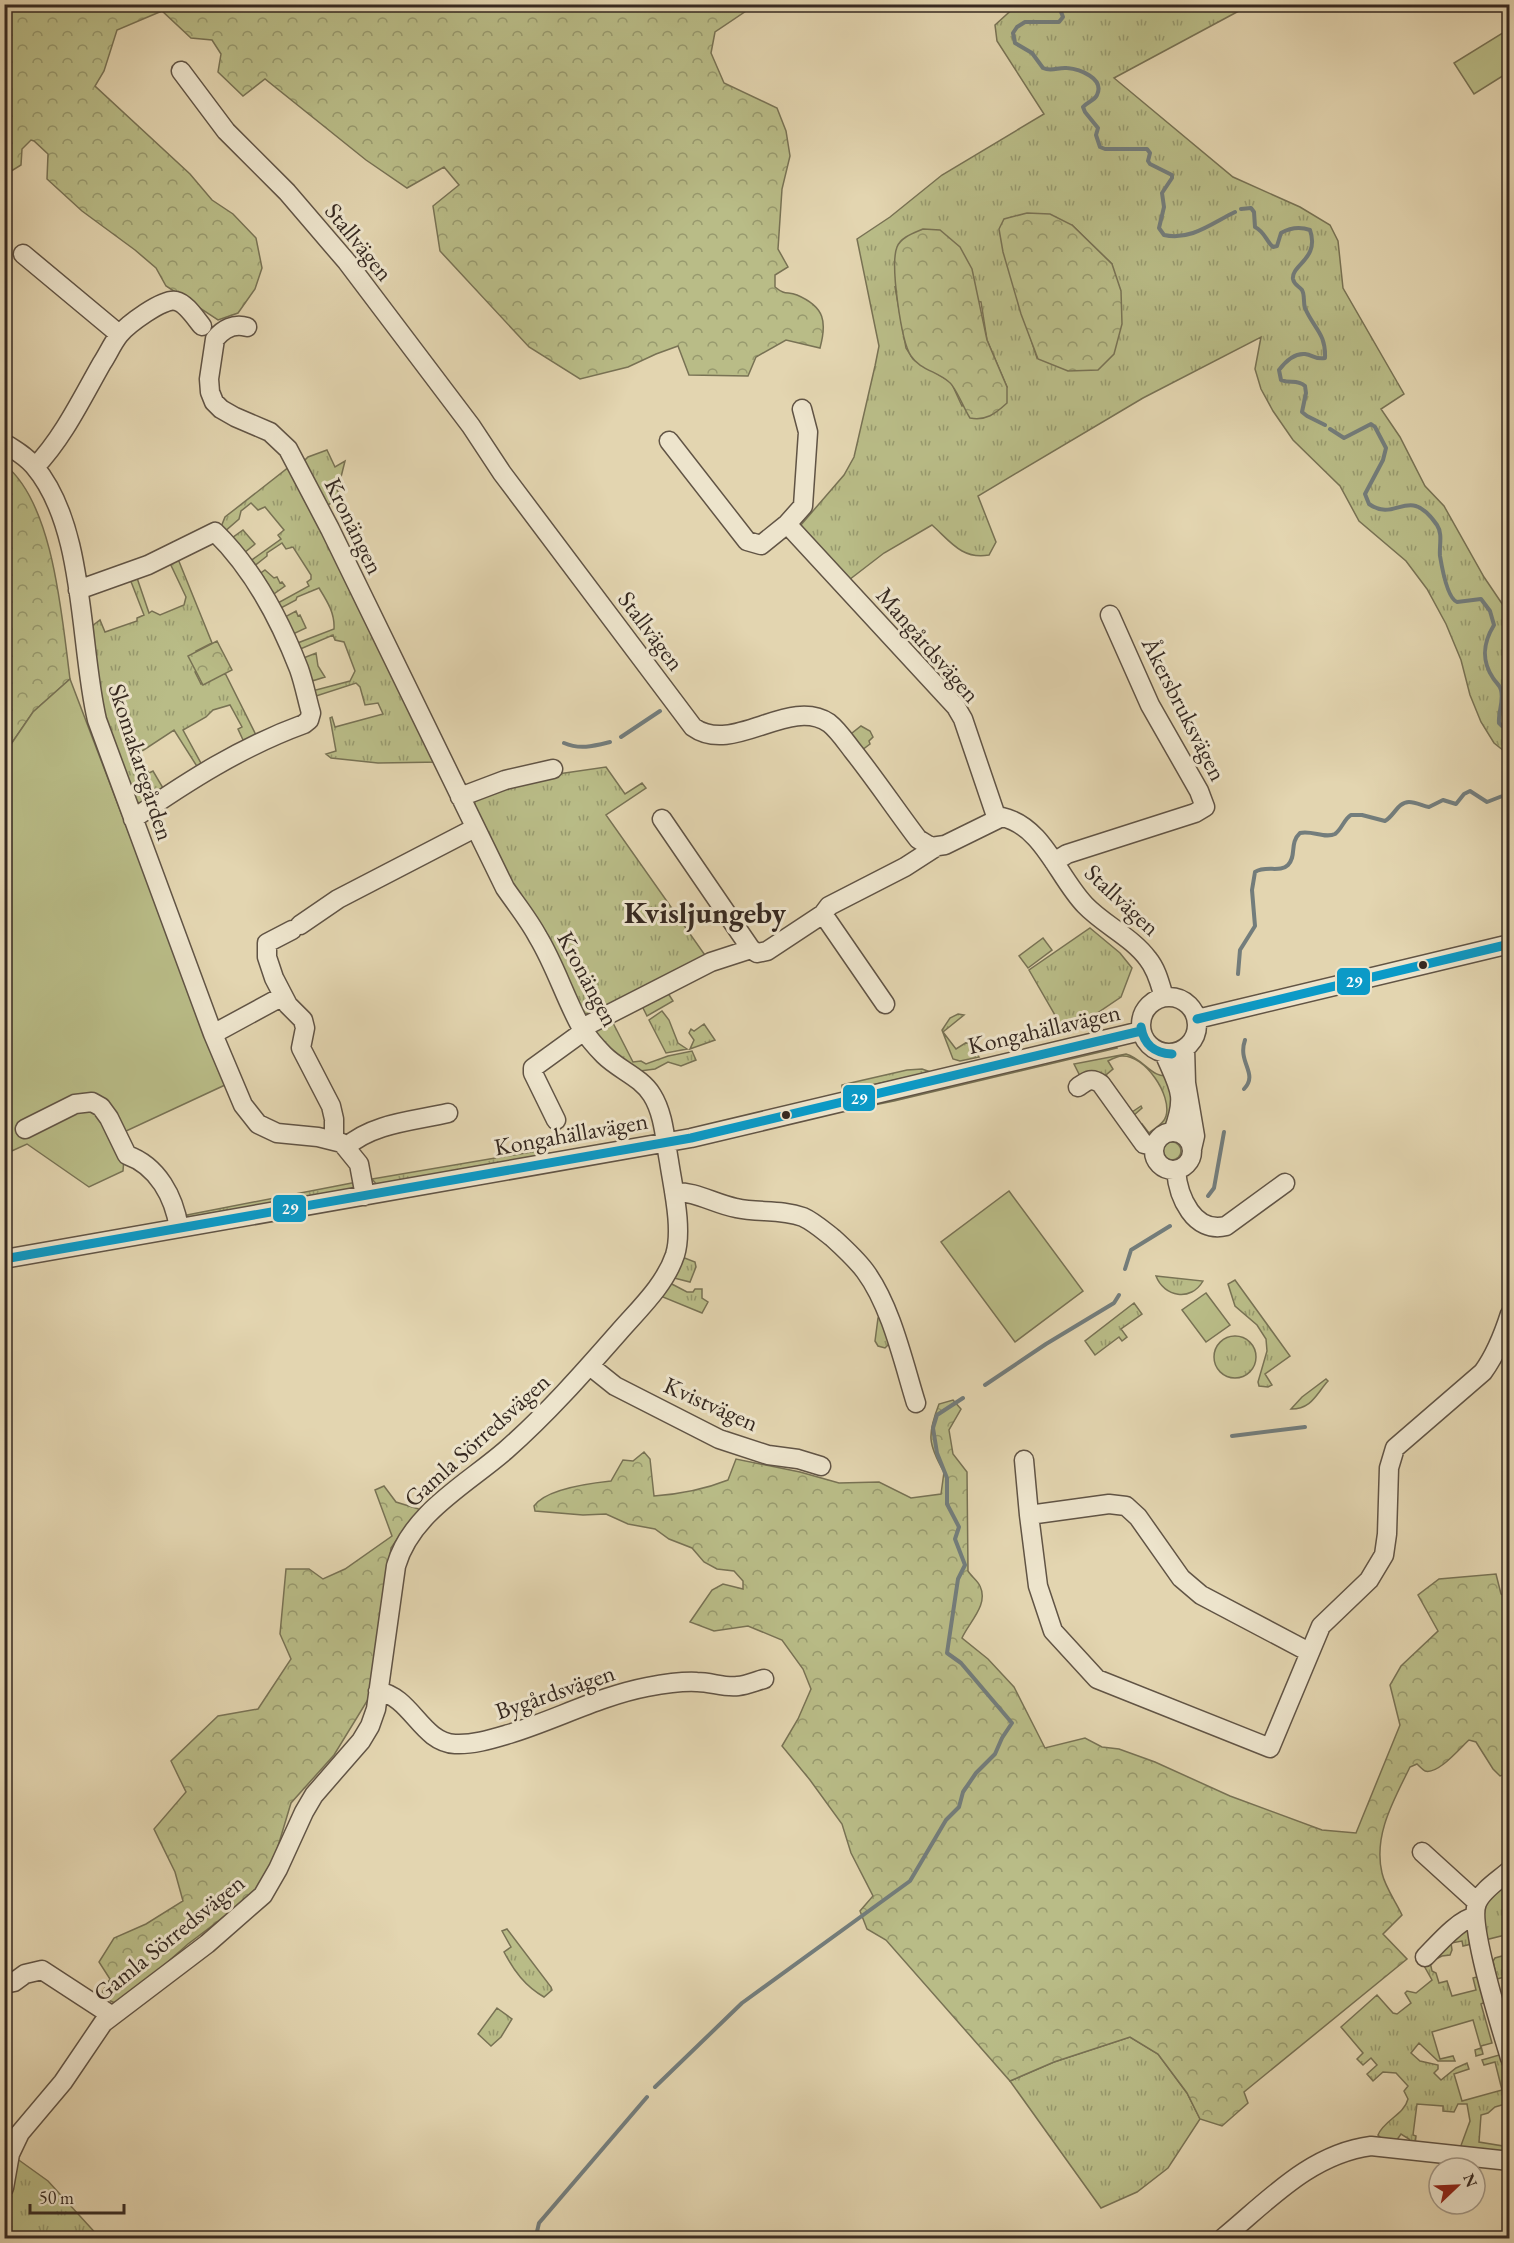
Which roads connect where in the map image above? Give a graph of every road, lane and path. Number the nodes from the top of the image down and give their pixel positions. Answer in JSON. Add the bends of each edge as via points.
{"nodes":[{"id":1,"x":181,"y":71,"type":"dead end"},
{"id":2,"x":23,"y":254,"type":"dead end"},
{"id":3,"x":202,"y":326,"type":"dead end"},
{"id":4,"x":247,"y":327,"type":"dead end"},
{"id":5,"x":119,"y":334,"type":"junction"},
{"id":6,"x":802,"y":409,"type":"dead end"},
{"id":7,"x":669,"y":441,"type":"dead end"},
{"id":8,"x":4,"y":443,"type":"edge"},
{"id":9,"x":35,"y":467,"type":"junction"},
{"id":10,"x":787,"y":524,"type":"junction"},
{"id":11,"x":78,"y":590,"type":"junction"},
{"id":12,"x":1110,"y":615,"type":"dead end"},
{"id":13,"x":552,"y":769,"type":"dead end"},
{"id":14,"x":460,"y":797,"type":"junction"},
{"id":15,"x":133,"y":819,"type":"junction"},
{"id":16,"x":662,"y":819,"type":"dead end"},
{"id":17,"x":997,"y":819,"type":"junction"},
{"id":18,"x":475,"y":828,"type":"junction"},
{"id":19,"x":936,"y":847,"type":"junction"},
{"id":20,"x":1054,"y":862,"type":"junction"},
{"id":21,"x":823,"y":914,"type":"junction"},
{"id":22,"x":1509,"y":944,"type":"edge"},
{"id":23,"x":751,"y":949,"type":"junction"},
{"id":24,"x":283,"y":996,"type":"junction"},
{"id":25,"x":1164,"y":997,"type":"junction"},
{"id":26,"x":885,"y":1004,"type":"dead end"},
{"id":27,"x":1197,"y":1018,"type":"junction"},
{"id":28,"x":583,"y":1029,"type":"junction"},
{"id":29,"x":1141,"y":1031,"type":"junction"},
{"id":30,"x":213,"y":1034,"type":"junction"},
{"id":31,"x":1185,"y":1048,"type":"junction"},
{"id":32,"x":1164,"y":1053,"type":"junction"},
{"id":33,"x":1078,"y":1088,"type":"dead end"},
{"id":34,"x":448,"y":1113,"type":"dead end"},
{"id":35,"x":556,"y":1120,"type":"dead end"},
{"id":36,"x":25,"y":1129,"type":"dead end"},
{"id":37,"x":1173,"y":1132,"type":"junction"},
{"id":38,"x":666,"y":1142,"type":"junction"},
{"id":39,"x":340,"y":1143,"type":"junction"},
{"id":40,"x":1154,"y":1146,"type":"junction"},
{"id":41,"x":1192,"y":1149,"type":"junction"},
{"id":42,"x":1176,"y":1170,"type":"junction"},
{"id":43,"x":1285,"y":1183,"type":"dead end"},
{"id":44,"x":674,"y":1192,"type":"junction"},
{"id":45,"x":365,"y":1196,"type":"junction"},
{"id":46,"x":179,"y":1228,"type":"junction"},
{"id":47,"x":4,"y":1260,"type":"edge"},
{"id":48,"x":1509,"y":1314,"type":"edge"},
{"id":49,"x":590,"y":1366,"type":"junction"},
{"id":50,"x":916,"y":1403,"type":"dead end"},
{"id":51,"x":1024,"y":1460,"type":"dead end"},
{"id":52,"x":821,"y":1466,"type":"dead end"},
{"id":53,"x":1029,"y":1515,"type":"junction"},
{"id":54,"x":1309,"y":1652,"type":"junction"},
{"id":55,"x":764,"y":1679,"type":"dead end"},
{"id":56,"x":378,"y":1691,"type":"junction"},
{"id":57,"x":1422,"y":1852,"type":"dead end"},
{"id":58,"x":1509,"y":1870,"type":"edge"},
{"id":59,"x":1476,"y":1910,"type":"junction"},
{"id":60,"x":1425,"y":1957,"type":"dead end"},
{"id":61,"x":4,"y":1984,"type":"edge"},
{"id":62,"x":111,"y":2015,"type":"junction"},
{"id":63,"x":1509,"y":2058,"type":"edge"},
{"id":64,"x":1509,"y":2161,"type":"edge"},
{"id":65,"x":4,"y":2188,"type":"edge"},
{"id":66,"x":1223,"y":2238,"type":"edge"}],
"edges":[{"from":1,"to":19,"type":"street","name":"Stallvägen","via":[[226,131],[287,192],[353,270],[693,726],[700,732],[716,735],[793,717],[813,717],[829,723],[918,839]]},
{"from":2,"to":5,"type":"street"},
{"from":3,"to":5,"type":"street","via":[[182,304],[172,300],[149,311]]},
{"from":4,"to":14,"type":"street","name":"Kronängen","via":[[231,327],[215,339],[209,379],[213,402],[270,432],[288,449]]},
{"from":5,"to":9,"type":"street","via":[[62,431]]},
{"from":6,"to":10,"type":"street","via":[[808,432],[803,506]]},
{"from":7,"to":10,"type":"street","via":[[747,542],[761,545]]},
{"from":8,"to":9,"type":"street","name":"Skomakaregården"},
{"from":9,"to":11,"type":"street","name":"Skomakaregården","via":[[66,532]]},
{"from":10,"to":17,"type":"street","name":"Mangårdsvägen","via":[[960,713]]},
{"from":11,"to":15,"type":"street","name":"Skomakaregården","via":[[97,720]]},
{"from":11,"to":15,"type":"street","via":[[148,564],[215,532],[253,580],[279,622],[311,714],[304,724],[213,765]]},
{"from":12,"to":20,"type":"street","name":"Åkersbruksvägen","via":[[1150,705],[1205,807],[1067,854]]},
{"from":13,"to":14,"type":"street","via":[[505,780]]},
{"from":14,"to":18,"type":"street","name":"Kronängen"},
{"from":15,"to":30,"type":"street","name":"Skomakaregården"},
{"from":16,"to":23,"type":"street"},
{"from":17,"to":19,"type":"street"},
{"from":17,"to":20,"type":"street","name":"Stallvägen","via":[[1010,819],[1028,829]]},
{"from":18,"to":24,"type":"street","via":[[271,939],[266,948]]},
{"from":18,"to":28,"type":"street","name":"Kronängen","via":[[505,888],[538,936]]},
{"from":19,"to":21,"type":"street","via":[[829,906]]},
{"from":20,"to":25,"type":"street","name":"Stallvägen","via":[[1087,907],[1148,958]]},
{"from":21,"to":23,"type":"street","via":[[767,951],[757,953]]},
{"from":21,"to":26,"type":"street"},
{"from":22,"to":27,"type":"street"},
{"from":23,"to":28,"type":"street","via":[[711,962]]},
{"from":24,"to":30,"type":"street"},
{"from":24,"to":39,"type":"street","via":[[303,1020],[301,1048],[332,1106]]},
{"from":25,"to":27,"type":"street","via":[[1182,999]]},
{"from":25,"to":29,"type":"street","name":"Kongahällavägen","via":[[1143,1012]]},
{"from":27,"to":31,"type":"street","via":[[1196,1035]]},
{"from":28,"to":35,"type":"street","via":[[533,1068]]},
{"from":28,"to":38,"type":"street","name":"Kronängen","via":[[604,1056],[652,1094]]},
{"from":29,"to":32,"type":"street","name":"Kongahällavägen","via":[[1149,1046]]},
{"from":29,"to":38,"type":"street","name":"Kongahällavägen"},
{"from":30,"to":39,"type":"street","name":"Skomakaregården","via":[[243,1105],[258,1124],[277,1133]]},
{"from":31,"to":32,"type":"street"},
{"from":31,"to":41,"type":"street","via":[[1195,1136]]},
{"from":32,"to":37,"type":"street","via":[[1182,1102]]},
{"from":33,"to":40,"type":"street","via":[[1088,1080],[1101,1084],[1144,1143]]},
{"from":34,"to":39,"type":"street","via":[[377,1129]]},
{"from":36,"to":46,"type":"street","via":[[75,1104],[92,1102],[101,1107],[127,1155],[149,1166],[159,1177],[176,1209]]},
{"from":37,"to":40,"type":"street","via":[[1161,1135]]},
{"from":37,"to":41,"type":"street","via":[[1186,1137]]},
{"from":38,"to":44,"type":"street","name":"Gamla Sörredsvägen"},
{"from":38,"to":45,"type":"street","name":"Kongahällavägen"},
{"from":39,"to":45,"type":"street","via":[[359,1164]]},
{"from":40,"to":42,"type":"street","via":[[1158,1164]]},
{"from":41,"to":42,"type":"street","via":[[1187,1164]]},
{"from":42,"to":43,"type":"street","via":[[1183,1200],[1198,1221],[1215,1228],[1226,1226]]},
{"from":44,"to":49,"type":"street","name":"Gamla Sörredsvägen","via":[[678,1234],[671,1264],[655,1290]]},
{"from":44,"to":50,"type":"street","via":[[736,1208],[794,1214],[823,1230],[856,1261],[876,1289]]},
{"from":45,"to":46,"type":"street","name":"Kongahällavägen"},
{"from":46,"to":47,"type":"street","name":"Kongahällavägen"},
{"from":48,"to":54,"type":"street","via":[[1503,1338],[1483,1372],[1395,1448],[1389,1468],[1384,1555],[1369,1580],[1322,1626]]},
{"from":49,"to":52,"type":"street","name":"Kvistvägen","via":[[615,1386],[719,1439]]},
{"from":49,"to":56,"type":"street","name":"Gamla Sörredsvägen","via":[[536,1422],[427,1515],[409,1536],[396,1566]]},
{"from":51,"to":53,"type":"street"},
{"from":53,"to":54,"type":"street","via":[[1109,1504],[1126,1506],[1181,1578],[1201,1595]]},
{"from":53,"to":54,"type":"street","via":[[1038,1586],[1053,1631],[1097,1679],[1270,1748]]},
{"from":55,"to":56,"type":"street","name":"Bygårdsvägen","via":[[738,1686],[695,1682],[648,1687],[490,1739],[453,1744],[431,1734],[394,1696]]},
{"from":56,"to":62,"type":"street","name":"Gamla Sörredsvägen","via":[[370,1726],[314,1795],[263,1895],[207,1944]]},
{"from":57,"to":59,"type":"street"},
{"from":58,"to":59,"type":"street","via":[[1482,1895]]},
{"from":59,"to":60,"type":"street"},
{"from":59,"to":63,"type":"street","via":[[1485,1970]]},
{"from":61,"to":62,"type":"street","via":[[42,1970]]},
{"from":62,"to":65,"type":"street","name":"Gamla Sörredsvägen","via":[[20,2133],[10,2154]]},
{"from":64,"to":66,"type":"street","via":[[1371,2146],[1357,2148],[1315,2164]]}]}
